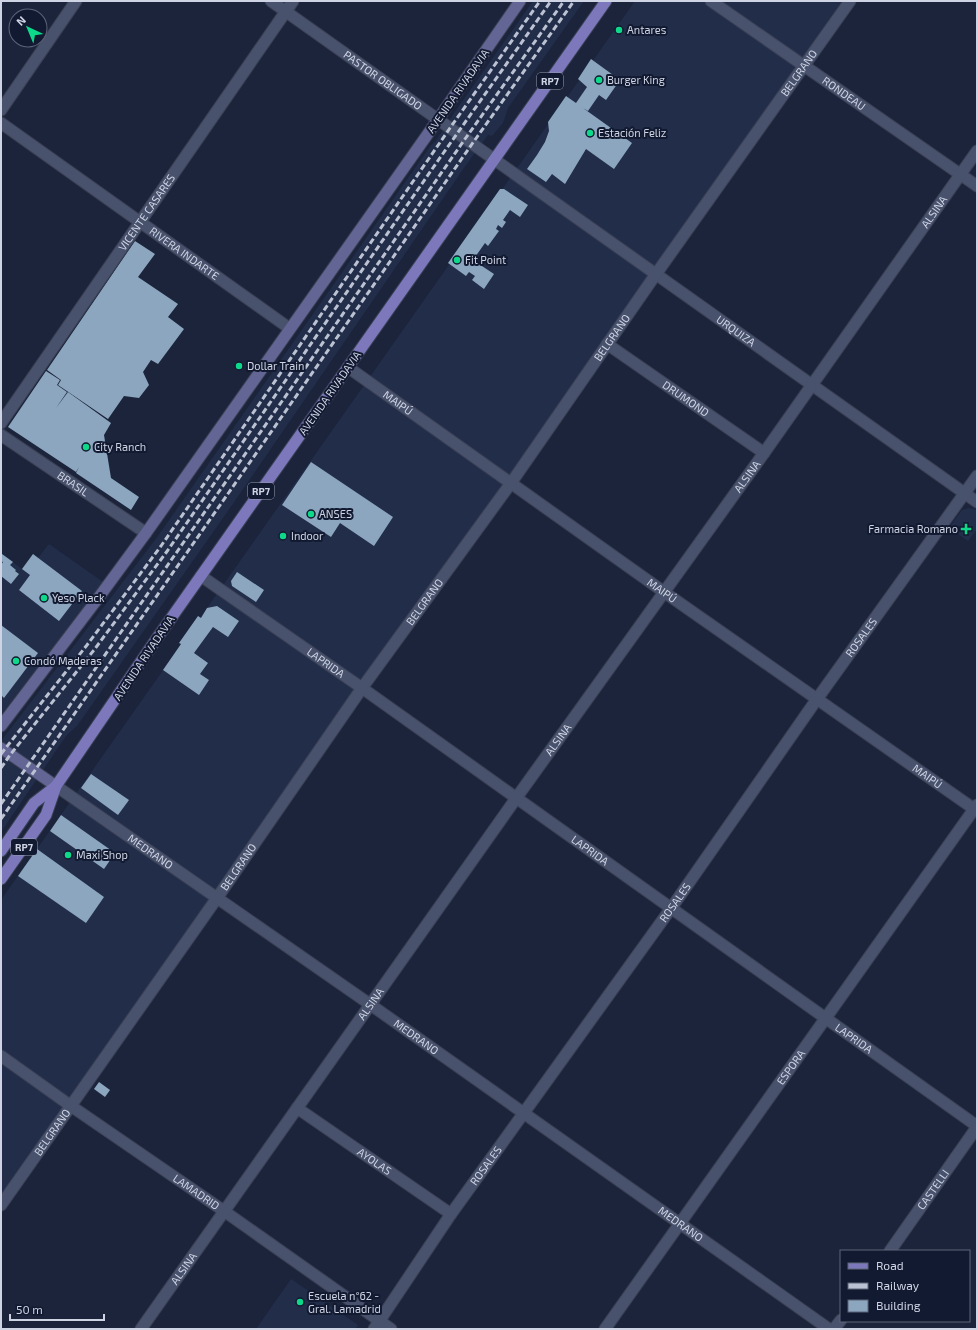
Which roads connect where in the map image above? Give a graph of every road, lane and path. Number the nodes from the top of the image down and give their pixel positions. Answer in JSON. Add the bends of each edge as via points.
{"nodes":[{"id":1,"x":76,"y":1,"type":"edge"},
{"id":2,"x":271,"y":1,"type":"edge"},
{"id":3,"x":293,"y":1,"type":"edge"},
{"id":4,"x":520,"y":1,"type":"edge"},
{"id":5,"x":606,"y":1,"type":"edge"},
{"id":6,"x":711,"y":1,"type":"edge"},
{"id":7,"x":850,"y":1,"type":"edge"},
{"id":8,"x":285,"y":11,"type":"junction"},
{"id":9,"x":804,"y":65,"type":"junction"},
{"id":10,"x":1,"y":110,"type":"edge"},
{"id":11,"x":438,"y":120,"type":"junction"},
{"id":12,"x":1,"y":123,"type":"edge"},
{"id":13,"x":977,"y":151,"type":"edge"},
{"id":14,"x":493,"y":160,"type":"junction"},
{"id":15,"x":961,"y":175,"type":"junction"},
{"id":16,"x":977,"y":186,"type":"edge"},
{"id":17,"x":139,"y":222,"type":"junction"},
{"id":18,"x":656,"y":274,"type":"junction"},
{"id":19,"x":289,"y":328,"type":"junction"},
{"id":20,"x":607,"y":344,"type":"junction"},
{"id":21,"x":349,"y":368,"type":"junction"},
{"id":22,"x":812,"y":385,"type":"junction"},
{"id":23,"x":1,"y":423,"type":"edge"},
{"id":24,"x":1,"y":435,"type":"edge"},
{"id":25,"x":764,"y":454,"type":"junction"},
{"id":26,"x":977,"y":476,"type":"edge"},
{"id":27,"x":511,"y":483,"type":"junction"},
{"id":28,"x":965,"y":494,"type":"junction"},
{"id":29,"x":977,"y":502,"type":"edge"},
{"id":30,"x":146,"y":533,"type":"junction"},
{"id":31,"x":202,"y":576,"type":"junction"},
{"id":32,"x":664,"y":592,"type":"junction"},
{"id":33,"x":362,"y":688,"type":"junction"},
{"id":34,"x":817,"y":699,"type":"junction"},
{"id":35,"x":1,"y":726,"type":"edge"},
{"id":36,"x":1,"y":748,"type":"edge"},
{"id":37,"x":56,"y":786,"type":"junction"},
{"id":38,"x":517,"y":798,"type":"junction"},
{"id":39,"x":976,"y":808,"type":"edge"},
{"id":40,"x":1,"y":850,"type":"edge"},
{"id":41,"x":1,"y":879,"type":"edge"},
{"id":42,"x":217,"y":898,"type":"junction"},
{"id":43,"x":672,"y":907,"type":"junction"},
{"id":44,"x":371,"y":1005,"type":"junction"},
{"id":45,"x":825,"y":1017,"type":"junction"},
{"id":46,"x":1,"y":1056,"type":"edge"},
{"id":47,"x":71,"y":1106,"type":"junction"},
{"id":48,"x":297,"y":1108,"type":"junction"},
{"id":49,"x":524,"y":1113,"type":"junction"},
{"id":50,"x":977,"y":1127,"type":"edge"},
{"id":51,"x":1,"y":1205,"type":"edge"},
{"id":52,"x":224,"y":1211,"type":"junction"},
{"id":53,"x":451,"y":1214,"type":"junction"},
{"id":54,"x":680,"y":1224,"type":"junction"},
{"id":55,"x":891,"y":1250,"type":"edge"},
{"id":56,"x":376,"y":1325,"type":"edge"},
{"id":57,"x":141,"y":1329,"type":"edge"},
{"id":58,"x":391,"y":1329,"type":"edge"},
{"id":59,"x":605,"y":1329,"type":"edge"},
{"id":60,"x":829,"y":1329,"type":"edge"}],
"edges":[{"from":1,"to":10,"type":"street"},
{"from":2,"to":8,"type":"street","name":"PASTOR OBLIGADO"},
{"from":3,"to":8,"type":"street","name":"VICENTE CASARES"},
{"from":4,"to":11,"type":"main road","name":"AVENIDA RIVADAVIA"},
{"from":5,"to":14,"type":"main road","name":"AVENIDA RIVADAVIA","number":"RP7"},
{"from":6,"to":9,"type":"street","name":"RONDEAU"},
{"from":7,"to":9,"type":"street","name":"BELGRANO"},
{"from":8,"to":11,"type":"street","name":"PASTOR OBLIGADO"},
{"from":8,"to":17,"type":"street","name":"VICENTE CASARES"},
{"from":9,"to":15,"type":"street","name":"RONDEAU"},
{"from":9,"to":18,"type":"street","name":"BELGRANO"},
{"from":11,"to":14,"type":"street","name":"PASTOR OBLIGADO"},
{"from":11,"to":19,"type":"main road","name":"AVENIDA RIVADAVIA"},
{"from":12,"to":17,"type":"street","name":"RIVERA INDARTE"},
{"from":13,"to":15,"type":"street","name":"ALSINA"},
{"from":14,"to":18,"type":"street","name":"URQUIZA"},
{"from":14,"to":21,"type":"main road","name":"AVENIDA RIVADAVIA","number":"RP7"},
{"from":15,"to":16,"type":"street","name":"RONDEAU"},
{"from":15,"to":22,"type":"street","name":"ALSINA"},
{"from":17,"to":19,"type":"street","name":"RIVERA INDARTE"},
{"from":17,"to":23,"type":"street","name":"VICENTE CASARES"},
{"from":18,"to":20,"type":"street","name":"BELGRANO"},
{"from":18,"to":22,"type":"street","name":"URQUIZA"},
{"from":19,"to":30,"type":"main road","name":"AVENIDA RIVADAVIA"},
{"from":20,"to":25,"type":"street","name":"DRUMOND"},
{"from":20,"to":27,"type":"street","name":"BELGRANO"},
{"from":21,"to":27,"type":"street","name":"MAIPÚ"},
{"from":21,"to":31,"type":"main road","name":"AVENIDA RIVADAVIA","number":"RP7"},
{"from":22,"to":25,"type":"street","name":"ALSINA"},
{"from":22,"to":28,"type":"street","name":"URQUIZA"},
{"from":24,"to":30,"type":"street","name":"BRASIL"},
{"from":25,"to":32,"type":"street","name":"ALSINA"},
{"from":26,"to":28,"type":"street","name":"ROSALES"},
{"from":27,"to":32,"type":"street","name":"MAIPÚ"},
{"from":27,"to":33,"type":"street","name":"BELGRANO"},
{"from":28,"to":29,"type":"street","name":"URQUIZA"},
{"from":28,"to":34,"type":"street","name":"ROSALES"},
{"from":30,"to":35,"type":"main road","name":"AVENIDA RIVADAVIA"},
{"from":31,"to":33,"type":"street","name":"LAPRIDA"},
{"from":31,"to":37,"type":"main road","name":"AVENIDA RIVADAVIA","number":"RP7"},
{"from":32,"to":34,"type":"street","name":"MAIPÚ"},
{"from":32,"to":38,"type":"street","name":"ALSINA"},
{"from":33,"to":38,"type":"street","name":"LAPRIDA"},
{"from":33,"to":42,"type":"street","name":"BELGRANO"},
{"from":34,"to":39,"type":"street","name":"MAIPÚ"},
{"from":34,"to":43,"type":"street","name":"ROSALES"},
{"from":36,"to":37,"type":"main road","name":"MEDRANO"},
{"from":37,"to":40,"type":"main road","name":"AVENIDA RIVADAVIA","number":"RP7","via":[[34,803]]},
{"from":37,"to":41,"type":"main road","name":"AVENIDA RIVADAVIA","number":"RP7","via":[[46,815]]},
{"from":37,"to":42,"type":"street","name":"MEDRANO"},
{"from":38,"to":43,"type":"street","name":"LAPRIDA"},
{"from":38,"to":44,"type":"street","name":"ALSINA"},
{"from":39,"to":45,"type":"street","name":"ESPORA"},
{"from":42,"to":44,"type":"street","name":"MEDRANO"},
{"from":42,"to":47,"type":"street","name":"BELGRANO"},
{"from":43,"to":45,"type":"street","name":"LAPRIDA"},
{"from":43,"to":49,"type":"street","name":"ROSALES"},
{"from":44,"to":48,"type":"street","name":"ALSINA"},
{"from":44,"to":49,"type":"street","name":"MEDRANO"},
{"from":45,"to":50,"type":"street","name":"LAPRIDA"},
{"from":45,"to":54,"type":"street","name":"ESPORA"},
{"from":46,"to":47,"type":"street","name":"LAMADRID"},
{"from":47,"to":51,"type":"street","name":"BELGRANO"},
{"from":47,"to":52,"type":"street","name":"LAMADRID"},
{"from":48,"to":52,"type":"street","name":"ALSINA"},
{"from":48,"to":53,"type":"street","name":"AYOLAS"},
{"from":49,"to":53,"type":"street","name":"ROSALES"},
{"from":49,"to":54,"type":"street","name":"MEDRANO"},
{"from":50,"to":55,"type":"street","name":"CASTELLI"},
{"from":52,"to":56,"type":"street","name":"LAMADRID"},
{"from":52,"to":57,"type":"street","name":"ALSINA"},
{"from":53,"to":56,"type":"street","name":"ROSALES"},
{"from":54,"to":59,"type":"street","name":"ESPORA"},
{"from":54,"to":60,"type":"street","name":"MEDRANO"},
{"from":56,"to":58,"type":"street","name":"LAMADRID"}]}
